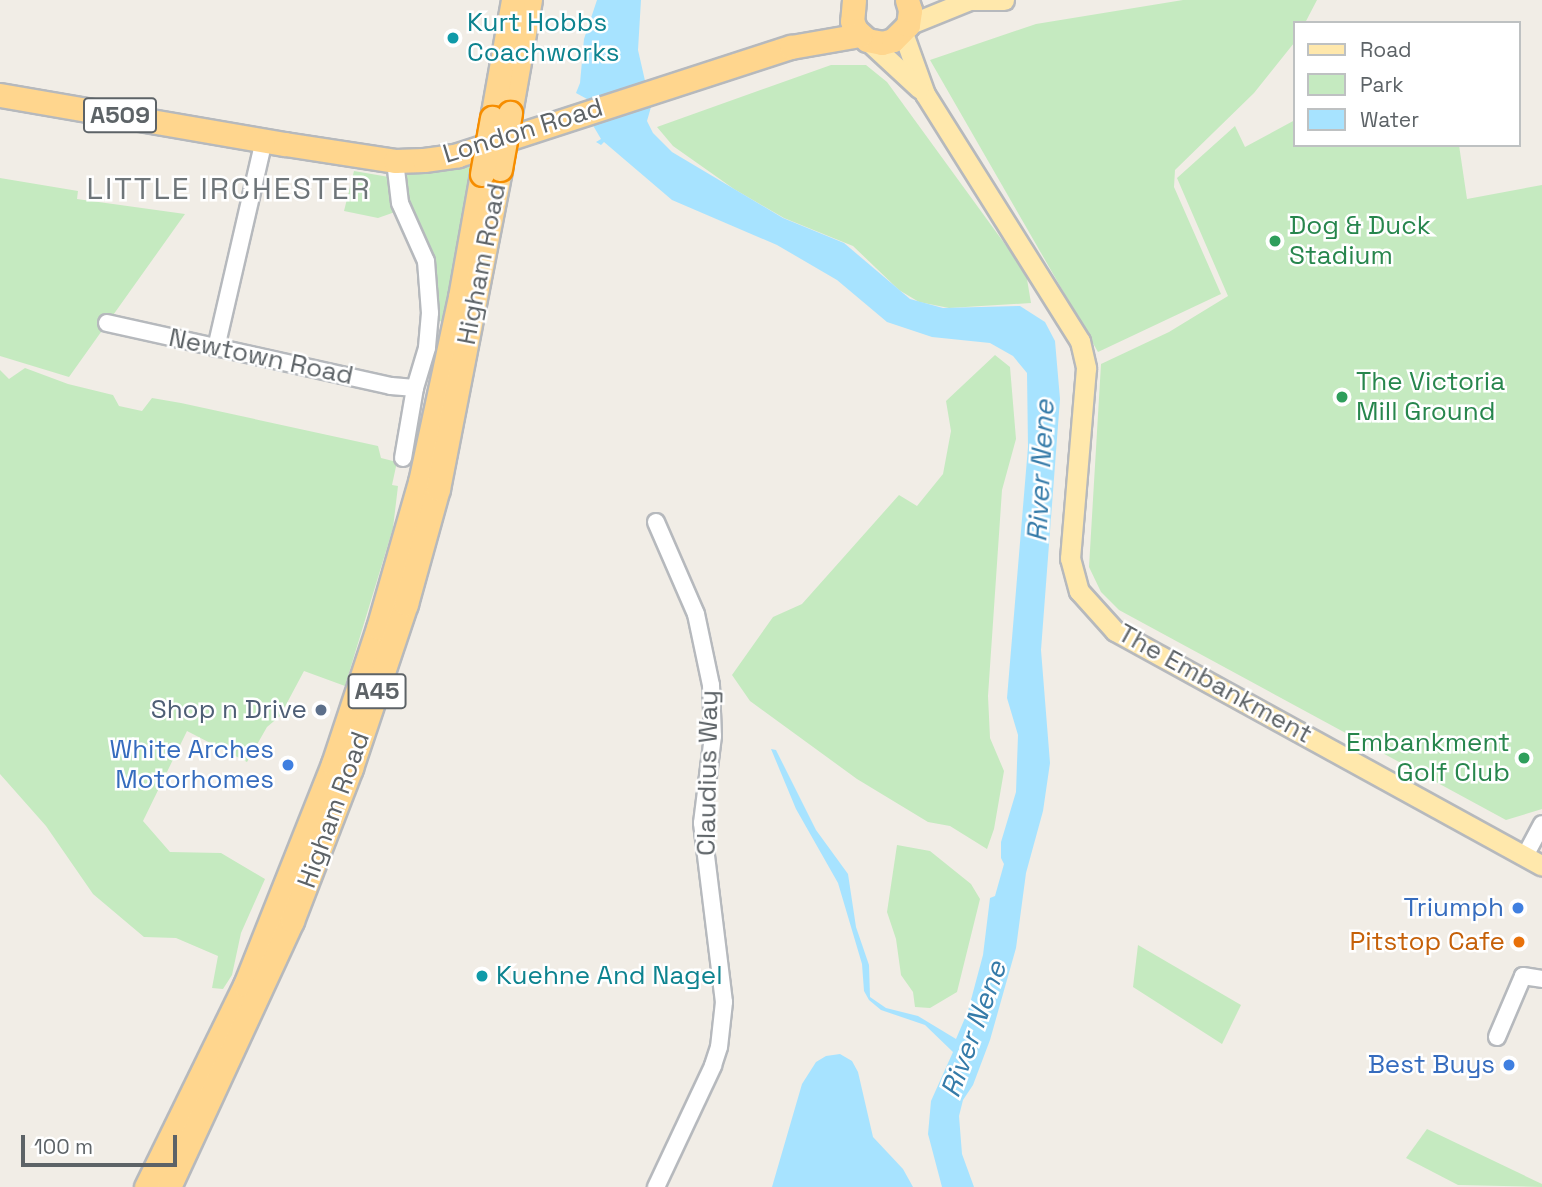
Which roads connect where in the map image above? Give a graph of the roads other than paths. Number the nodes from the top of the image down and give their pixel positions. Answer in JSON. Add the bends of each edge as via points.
{"nodes":[{"id":1,"x":907,"y":0,"type":"edge"},
{"id":2,"x":1004,"y":0,"type":"edge"},
{"id":3,"x":526,"y":1,"type":"edge"},
{"id":4,"x":965,"y":1,"type":"edge"},
{"id":5,"x":853,"y":2,"type":"edge"},
{"id":6,"x":906,"y":29,"type":"junction"},
{"id":7,"x":863,"y":37,"type":"junction"},
{"id":8,"x":791,"y":47,"type":"junction"},
{"id":9,"x":925,"y":94,"type":"junction"},
{"id":10,"x":0,"y":95,"type":"edge"},
{"id":11,"x":264,"y":140,"type":"junction"},
{"id":12,"x":395,"y":161,"type":"junction"},
{"id":13,"x":491,"y":171,"type":"junction"},
{"id":14,"x":107,"y":323,"type":"dead end"},
{"id":15,"x":216,"y":348,"type":"junction"},
{"id":16,"x":415,"y":388,"type":"junction"},
{"id":17,"x":403,"y":458,"type":"dead end"},
{"id":18,"x":656,"y":522,"type":"dead end"},
{"id":19,"x":1542,"y":824,"type":"edge"},
{"id":20,"x":1533,"y":861,"type":"edge"},
{"id":21,"x":1542,"y":979,"type":"edge"},
{"id":22,"x":1497,"y":1037,"type":"dead end"},
{"id":23,"x":146,"y":1187,"type":"edge"},
{"id":24,"x":169,"y":1187,"type":"edge"},
{"id":25,"x":656,"y":1187,"type":"edge"}],
"edges":[{"from":1,"to":6,"type":"highway"},
{"from":2,"to":4,"type":"main road"},
{"from":3,"to":13,"type":"highway","number":"A45","bridge":true},
{"from":4,"to":6,"type":"main road"},
{"from":5,"to":7,"type":"highway","via":[[852,21]]},
{"from":5,"to":8,"type":"highway","name":"London Road","number":"A509"},
{"from":6,"to":7,"type":"highway","name":"London Road","via":[[888,43]]},
{"from":6,"to":9,"type":"main road","name":"The Embankment"},
{"from":7,"to":8,"type":"highway","name":"London Road","number":"A509"},
{"from":7,"to":9,"type":"main road","name":"The Embankment"},
{"from":8,"to":12,"type":"highway","name":"London Road","number":"A509","via":[[458,155]]},
{"from":9,"to":20,"type":"main road","name":"The Embankment","via":[[1080,341],[1086,368],[1070,558],[1079,591],[1115,631]]},
{"from":10,"to":11,"type":"highway","name":"London Road","number":"A509"},
{"from":11,"to":12,"type":"highway","name":"London Road","number":"A509"},
{"from":11,"to":15,"type":"street"},
{"from":12,"to":16,"type":"street","via":[[400,202],[426,261],[427,348]]},
{"from":13,"to":23,"type":"highway","name":"Higham Road","number":"A45","via":[[420,482],[333,764],[245,985]]},
{"from":13,"to":24,"type":"highway","name":"Higham Road","number":"A45","via":[[438,489],[406,604],[351,768],[292,921]]},
{"from":14,"to":15,"type":"street","name":"Newtown Road"},
{"from":15,"to":16,"type":"street","name":"Newtown Road"},
{"from":16,"to":17,"type":"street"},
{"from":18,"to":25,"type":"street","name":"Claudius Way","via":[[696,614],[711,685],[713,736],[702,823],[724,1002],[713,1066]]},
{"from":19,"to":20,"type":"street"},
{"from":21,"to":22,"type":"street","via":[[1523,976]]}]}
